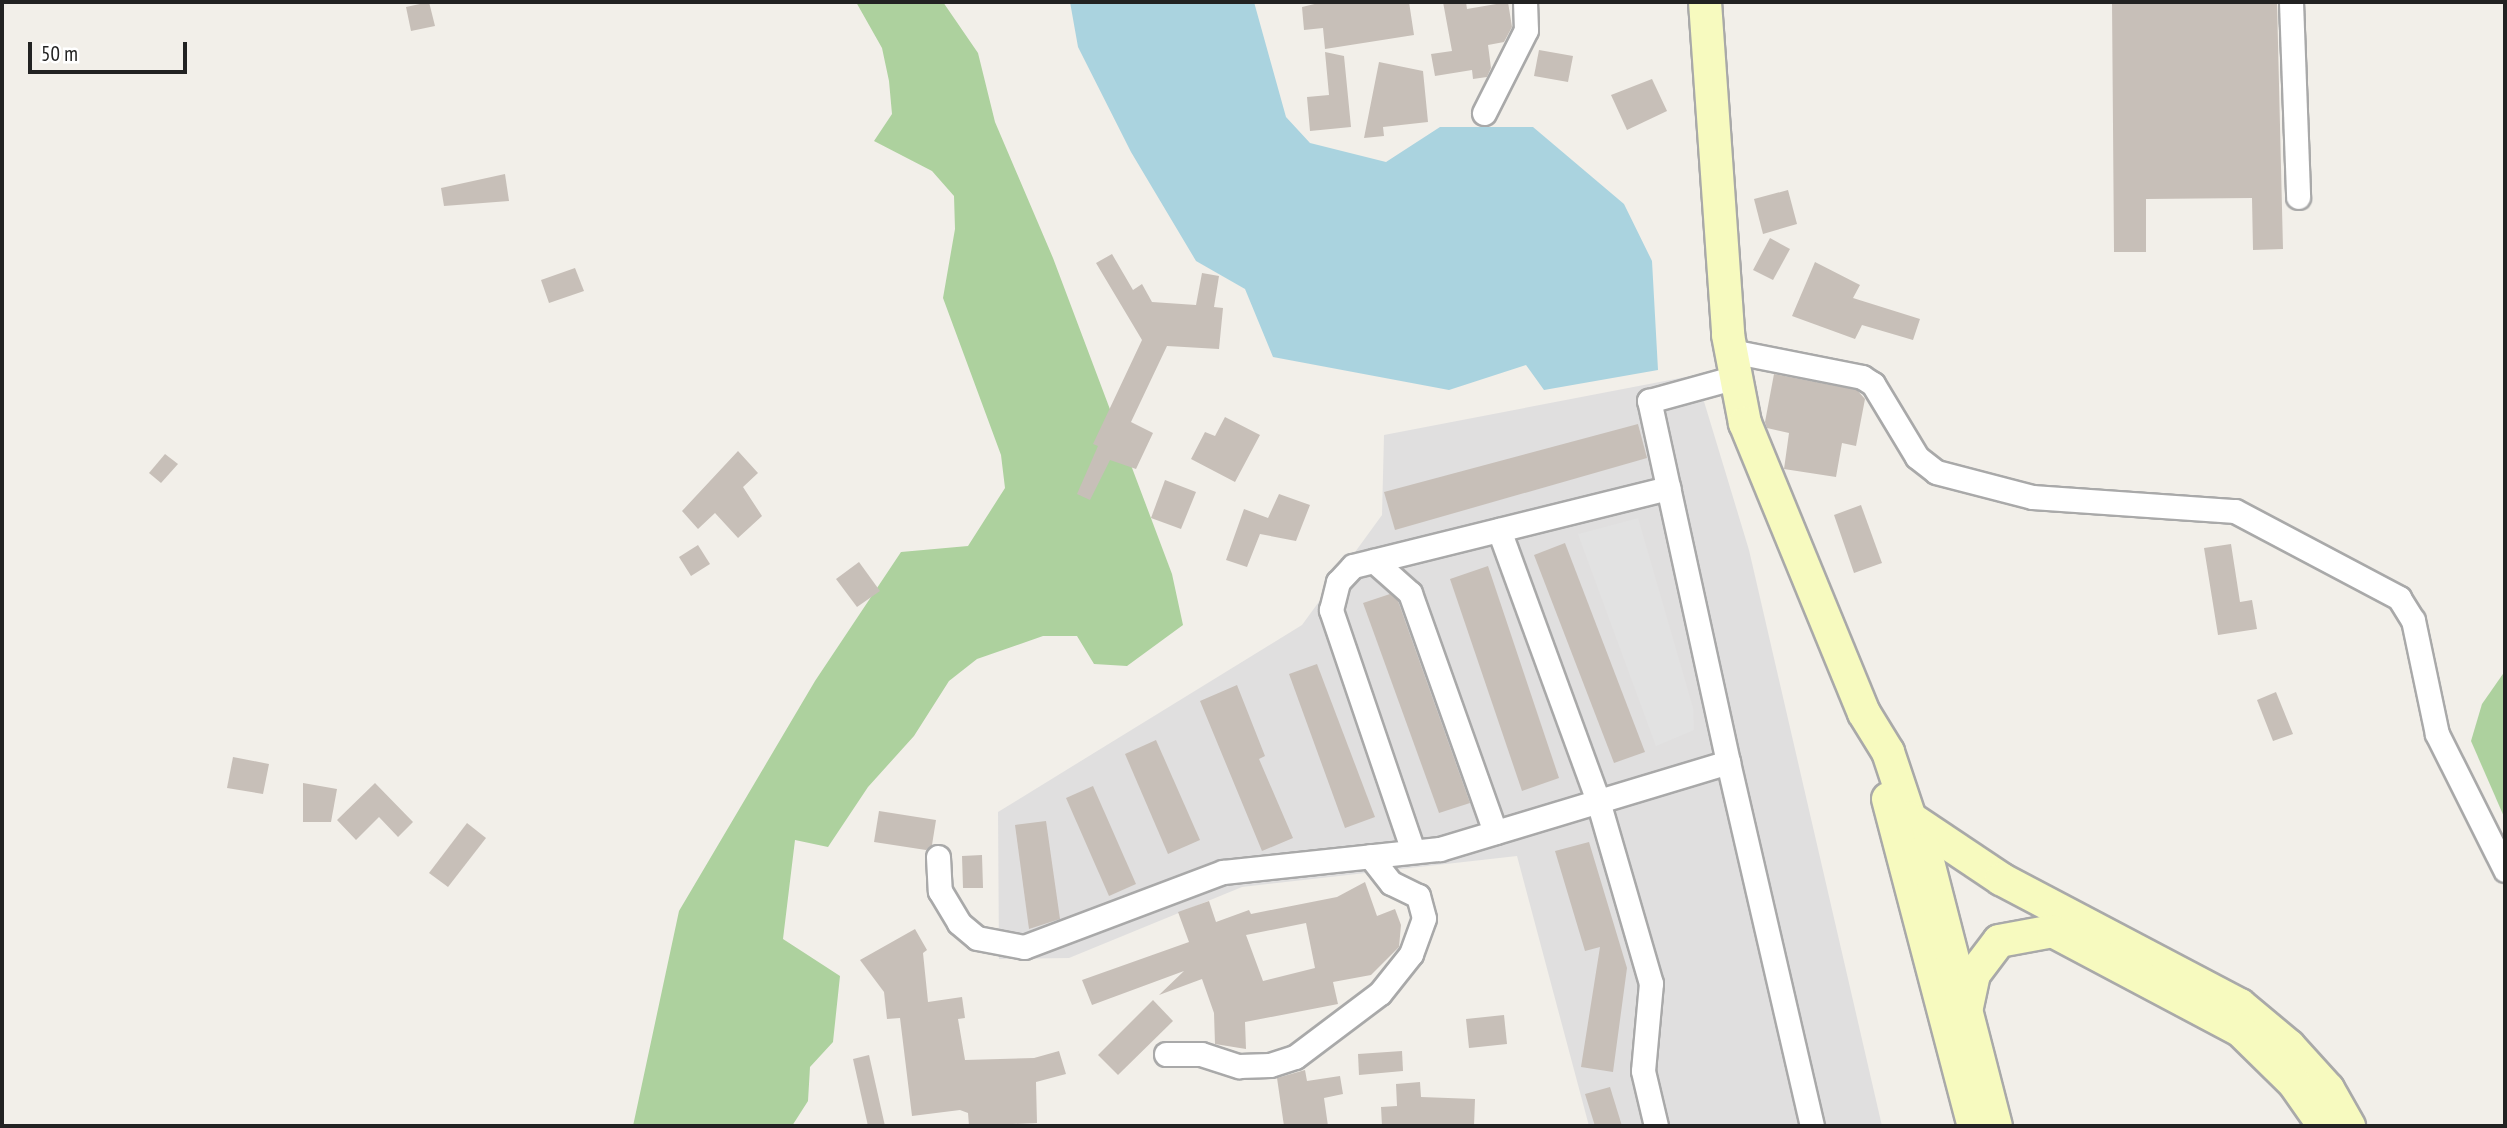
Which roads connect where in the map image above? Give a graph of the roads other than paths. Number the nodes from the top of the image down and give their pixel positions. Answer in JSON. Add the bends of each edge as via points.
{"nodes":[{"id":1,"x":1524,"y":2,"type":"edge"},
{"id":2,"x":1705,"y":2,"type":"edge"},
{"id":3,"x":2291,"y":2,"type":"edge"},
{"id":4,"x":1485,"y":113,"type":"dead end"},
{"id":5,"x":2298,"y":197,"type":"dead end"},
{"id":6,"x":1733,"y":364,"type":"junction"},
{"id":7,"x":1668,"y":488,"type":"junction"},
{"id":8,"x":1499,"y":530,"type":"junction"},
{"id":9,"x":1374,"y":561,"type":"junction"},
{"id":10,"x":1864,"y":713,"type":"junction"},
{"id":11,"x":1728,"y":762,"type":"junction"},
{"id":12,"x":1598,"y":801,"type":"junction"},
{"id":13,"x":1910,"y":818,"type":"junction"},
{"id":14,"x":1495,"y":832,"type":"junction"},
{"id":15,"x":1413,"y":851,"type":"junction"},
{"id":16,"x":1370,"y":856,"type":"junction"},
{"id":17,"x":938,"y":857,"type":"dead end"},
{"id":18,"x":2505,"y":870,"type":"edge"},
{"id":19,"x":1967,"y":1007,"type":"junction"},
{"id":20,"x":1166,"y":1054,"type":"dead end"},
{"id":21,"x":1656,"y":1126,"type":"edge"},
{"id":22,"x":1812,"y":1126,"type":"edge"},
{"id":23,"x":1974,"y":1126,"type":"edge"},
{"id":24,"x":1996,"y":1126,"type":"edge"},
{"id":25,"x":2324,"y":1126,"type":"edge"},
{"id":26,"x":2349,"y":1126,"type":"edge"}],
"edges":[{"from":1,"to":4,"type":"street","via":[[1526,30]]},
{"from":2,"to":6,"type":"main road"},
{"from":3,"to":5,"type":"street"},
{"from":6,"to":7,"type":"street","via":[[1649,401]]},
{"from":6,"to":10,"type":"main road","via":[[1745,423],[1768,485]]},
{"from":6,"to":18,"type":"street","via":[[1862,377],[1872,384],[1917,457],[1936,472],[2033,497],[2235,511],[2399,597],[2413,620],[2437,734]]},
{"from":7,"to":8,"type":"street"},
{"from":7,"to":11,"type":"street"},
{"from":8,"to":9,"type":"street"},
{"from":8,"to":12,"type":"street"},
{"from":9,"to":14,"type":"street","via":[[1410,593]]},
{"from":9,"to":15,"type":"street","via":[[1353,566],[1338,582],[1331,610]]},
{"from":10,"to":13,"type":"main road","via":[[1888,752]]},
{"from":10,"to":23,"type":"main road","via":[[1915,887]]},
{"from":11,"to":12,"type":"street"},
{"from":11,"to":22,"type":"street"},
{"from":12,"to":14,"type":"street"},
{"from":12,"to":21,"type":"street","via":[[1651,983],[1643,1071]]},
{"from":13,"to":19,"type":"main road","via":[[1940,894]]},
{"from":13,"to":26,"type":"main road","via":[[2001,879],[2240,1005],[2328,1089]]},
{"from":14,"to":15,"type":"street"},
{"from":15,"to":16,"type":"street"},
{"from":16,"to":17,"type":"street","via":[[1223,872],[1024,947],[977,938],[959,923],[940,891]]},
{"from":16,"to":20,"type":"street","via":[[1391,883],[1418,897],[1424,918],[1410,954],[1380,993],[1295,1057],[1270,1065],[1239,1066],[1188,1052]]},
{"from":19,"to":24,"type":"main road"},
{"from":19,"to":25,"type":"main road","via":[[1974,974],[1999,942],[2053,931],[2241,1031],[2294,1083]]}]}
